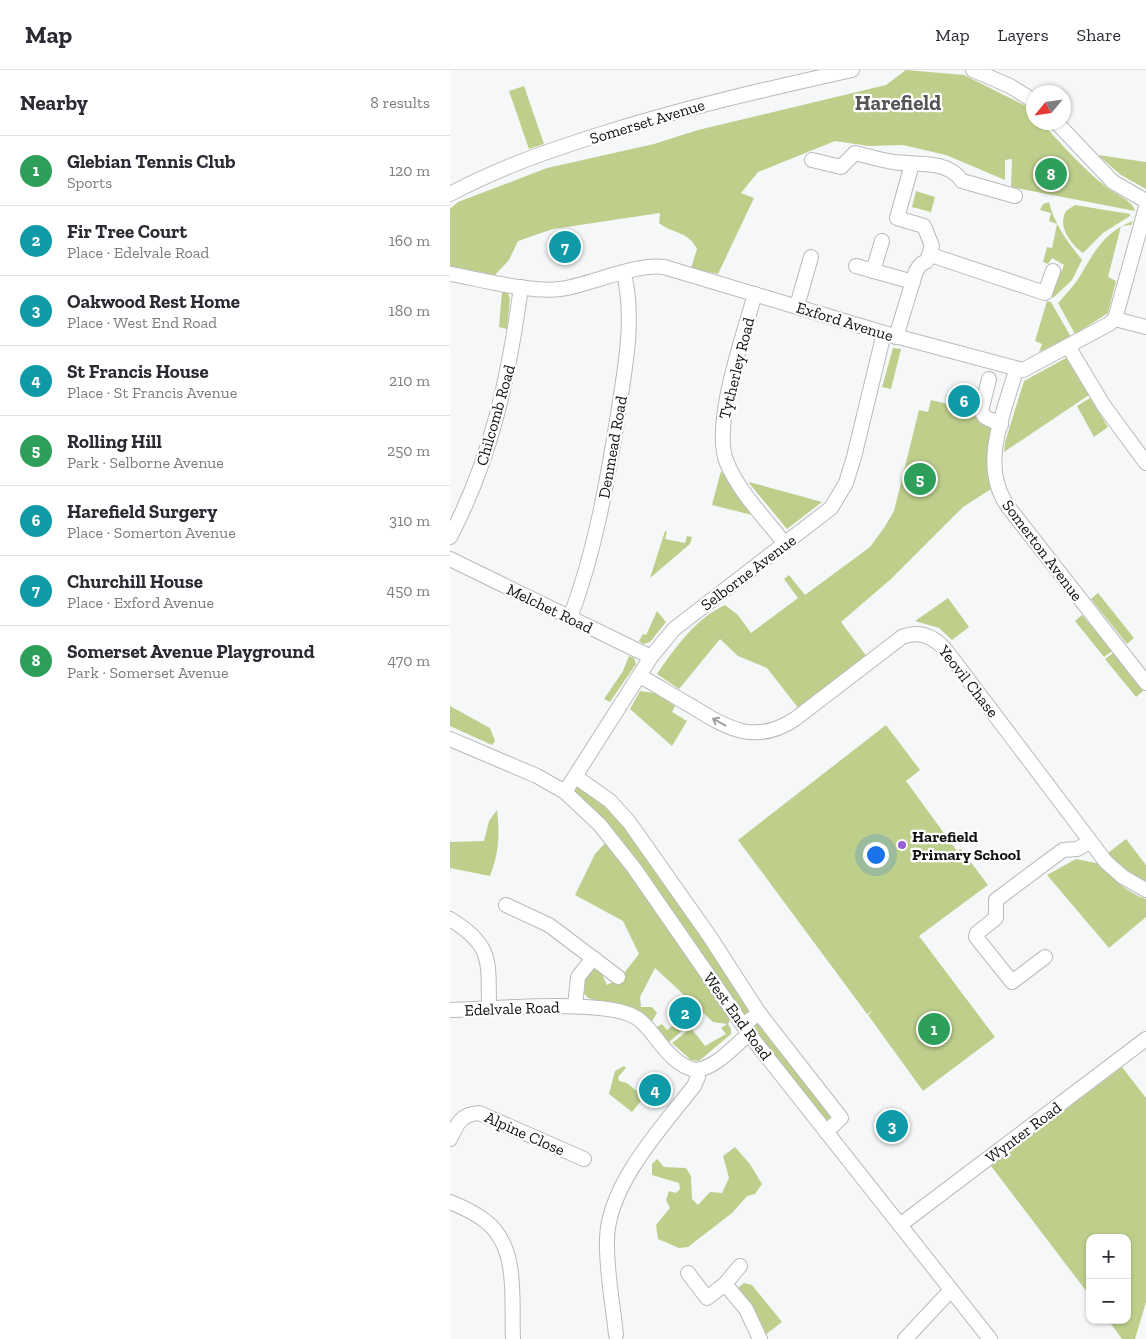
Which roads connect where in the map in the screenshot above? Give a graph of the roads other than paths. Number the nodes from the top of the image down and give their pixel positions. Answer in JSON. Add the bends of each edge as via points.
{"nodes":[{"id":1,"x":852,"y":70,"type":"edge"},
{"id":2,"x":973,"y":70,"type":"edge"},
{"id":3,"x":1026,"y":96,"type":"edge"},
{"id":4,"x":1064,"y":130,"type":"edge"},
{"id":5,"x":812,"y":160,"type":"dead end"},
{"id":6,"x":912,"y":164,"type":"junction"},
{"id":7,"x":450,"y":194,"type":"edge"},
{"id":8,"x":1015,"y":196,"type":"dead end"},
{"id":9,"x":1146,"y":201,"type":"edge"},
{"id":10,"x":1146,"y":207,"type":"edge"},
{"id":11,"x":882,"y":241,"type":"dead end"},
{"id":12,"x":931,"y":255,"type":"junction"},
{"id":13,"x":811,"y":257,"type":"dead end"},
{"id":14,"x":856,"y":266,"type":"dead end"},
{"id":15,"x":873,"y":271,"type":"junction"},
{"id":16,"x":1053,"y":271,"type":"dead end"},
{"id":17,"x":450,"y":274,"type":"edge"},
{"id":18,"x":624,"y":274,"type":"junction"},
{"id":19,"x":913,"y":282,"type":"junction"},
{"id":20,"x":522,"y":287,"type":"junction"},
{"id":21,"x":755,"y":294,"type":"junction"},
{"id":22,"x":797,"y":306,"type":"junction"},
{"id":23,"x":1115,"y":319,"type":"junction"},
{"id":24,"x":1146,"y":328,"type":"edge"},
{"id":25,"x":890,"y":335,"type":"junction"},
{"id":26,"x":1068,"y":346,"type":"junction"},
{"id":27,"x":1016,"y":370,"type":"junction"},
{"id":28,"x":988,"y":379,"type":"dead end"},
{"id":29,"x":1000,"y":425,"type":"junction"},
{"id":30,"x":1146,"y":462,"type":"edge"},
{"id":31,"x":450,"y":538,"type":"edge"},
{"id":32,"x":785,"y":544,"type":"junction"},
{"id":33,"x":450,"y":559,"type":"edge"},
{"id":34,"x":570,"y":618,"type":"junction"},
{"id":35,"x":651,"y":658,"type":"junction"},
{"id":36,"x":640,"y":676,"type":"junction"},
{"id":37,"x":1146,"y":683,"type":"edge"},
{"id":38,"x":450,"y":739,"type":"edge"},
{"id":39,"x":576,"y":777,"type":"junction"},
{"id":40,"x":565,"y":792,"type":"junction"},
{"id":41,"x":1090,"y":842,"type":"junction"},
{"id":42,"x":1146,"y":890,"type":"edge"},
{"id":43,"x":506,"y":905,"type":"dead end"},
{"id":44,"x":450,"y":919,"type":"edge"},
{"id":45,"x":1045,"y":957,"type":"dead end"},
{"id":46,"x":592,"y":958,"type":"junction"},
{"id":47,"x":618,"y":977,"type":"dead end"},
{"id":48,"x":575,"y":1006,"type":"junction"},
{"id":49,"x":489,"y":1009,"type":"junction"},
{"id":50,"x":450,"y":1010,"type":"edge"},
{"id":51,"x":759,"y":1013,"type":"junction"},
{"id":52,"x":746,"y":1029,"type":"junction"},
{"id":53,"x":1146,"y":1039,"type":"edge"},
{"id":54,"x":696,"y":1070,"type":"junction"},
{"id":55,"x":826,"y":1132,"type":"junction"},
{"id":56,"x":450,"y":1139,"type":"edge"},
{"id":57,"x":584,"y":1159,"type":"dead end"},
{"id":58,"x":450,"y":1202,"type":"edge"},
{"id":59,"x":900,"y":1225,"type":"junction"},
{"id":60,"x":740,"y":1266,"type":"dead end"},
{"id":61,"x":688,"y":1273,"type":"dead end"},
{"id":62,"x":725,"y":1284,"type":"junction"},
{"id":63,"x":951,"y":1290,"type":"junction"},
{"id":64,"x":616,"y":1335,"type":"dead end"},
{"id":65,"x":513,"y":1339,"type":"edge"},
{"id":66,"x":760,"y":1339,"type":"edge"},
{"id":67,"x":905,"y":1339,"type":"edge"},
{"id":68,"x":990,"y":1339,"type":"edge"}],
"edges":[{"from":1,"to":7,"type":"street","name":"Somerset Avenue","via":[[731,96],[647,119],[502,167]]},
{"from":2,"to":3,"type":"street"},
{"from":4,"to":9,"type":"street","via":[[1113,182]]},
{"from":5,"to":6,"type":"street","via":[[841,167],[855,153]]},
{"from":6,"to":8,"type":"street","via":[[923,162],[947,169],[962,181]]},
{"from":6,"to":12,"type":"street","via":[[897,218],[924,226],[932,246]]},
{"from":10,"to":23,"type":"street"},
{"from":11,"to":15,"type":"street"},
{"from":12,"to":16,"type":"street","via":[[1045,293]]},
{"from":12,"to":19,"type":"street","name":"Selborne Avenue","via":[[916,271]]},
{"from":13,"to":22,"type":"street"},
{"from":14,"to":15,"type":"street"},
{"from":15,"to":19,"type":"street"},
{"from":17,"to":20,"type":"street","name":"Exford Avenue"},
{"from":18,"to":20,"type":"street","name":"Exford Avenue","via":[[559,290]]},
{"from":18,"to":21,"type":"street","name":"Exford Avenue","via":[[653,266],[664,267]]},
{"from":18,"to":34,"type":"street","name":"Denmead Road","via":[[629,310],[628,339],[617,422],[590,556]]},
{"from":19,"to":25,"type":"street","name":"Selborne Avenue"},
{"from":20,"to":31,"type":"street","name":"Chilcomb Road","via":[[511,362],[491,436],[475,486]]},
{"from":21,"to":22,"type":"street","name":"Exford Avenue"},
{"from":21,"to":32,"type":"street","name":"Tytherley Road","via":[[725,407],[723,451],[734,476]]},
{"from":22,"to":25,"type":"street","name":"Exford Avenue"},
{"from":23,"to":24,"type":"street"},
{"from":23,"to":26,"type":"street"},
{"from":25,"to":27,"type":"street","name":"Exford Avenue"},
{"from":25,"to":32,"type":"street","name":"Selborne Avenue","via":[[839,497],[831,508]]},
{"from":26,"to":27,"type":"street","via":[[1024,370]]},
{"from":26,"to":30,"type":"street","via":[[1105,408]]},
{"from":27,"to":29,"type":"street","name":"Somerton Avenue"},
{"from":28,"to":29,"type":"street","via":[[981,411]]},
{"from":29,"to":37,"type":"street","name":"Somerton Avenue","via":[[994,466],[996,483],[1006,505]]},
{"from":32,"to":35,"type":"street","name":"Selborne Avenue","via":[[674,629]]},
{"from":33,"to":34,"type":"street","name":"Melchet Road"},
{"from":34,"to":35,"type":"street","name":"Melchet Road"},
{"from":35,"to":36,"type":"street","name":"Selborne Avenue"},
{"from":36,"to":39,"type":"street","name":"Selborne Avenue"},
{"from":41,"to":36,"type":"street","name":"Yeovil Chase","one_way":true,"via":[[945,648],[928,636],[912,634],[899,639],[787,724],[765,732],[729,728]]},
{"from":38,"to":40,"type":"street","name":"West End Road","via":[[537,776]]},
{"from":39,"to":40,"type":"street","name":"Selborne Avenue"},
{"from":39,"to":51,"type":"street","via":[[610,801],[629,822],[712,939]]},
{"from":40,"to":52,"type":"street","name":"West End Road","via":[[600,825],[634,868]]},
{"from":41,"to":42,"type":"street","name":"Yeovil Chase","via":[[1114,870]]},
{"from":41,"to":45,"type":"street","via":[[1077,849],[1063,850],[996,900],[996,918],[977,933],[976,937],[1012,982]]},
{"from":43,"to":46,"type":"street","via":[[549,925]]},
{"from":44,"to":49,"type":"street","via":[[466,928],[488,958]]},
{"from":46,"to":47,"type":"street"},
{"from":46,"to":48,"type":"street","name":"Edelvale Road","via":[[578,977]]},
{"from":48,"to":49,"type":"street","name":"Edelvale Road"},
{"from":48,"to":54,"type":"street","name":"Edelvale Road","via":[[600,1007],[637,1018],[664,1048],[689,1069]]},
{"from":49,"to":50,"type":"street","name":"Edelvale Road"},
{"from":51,"to":52,"type":"street"},
{"from":51,"to":55,"type":"street","via":[[841,1118]]},
{"from":52,"to":54,"type":"street","via":[[712,1065]]},
{"from":52,"to":55,"type":"street","name":"West End Road"},
{"from":53,"to":59,"type":"street","name":"Wynter Road"},
{"from":54,"to":64,"type":"street","via":[[698,1078],[694,1086],[648,1145],[613,1207],[606,1240]]},
{"from":55,"to":59,"type":"street","name":"West End Road"},
{"from":56,"to":57,"type":"street","name":"Alpine Close","via":[[461,1117],[479,1113]]},
{"from":58,"to":65,"type":"street","via":[[485,1220],[503,1242],[510,1269]]},
{"from":59,"to":63,"type":"street","name":"West End Road"},
{"from":60,"to":62,"type":"street"},
{"from":61,"to":62,"type":"street","via":[[707,1298]]},
{"from":62,"to":66,"type":"street","via":[[746,1310]]},
{"from":63,"to":67,"type":"street"},
{"from":63,"to":68,"type":"street","name":"West End Road"}]}
